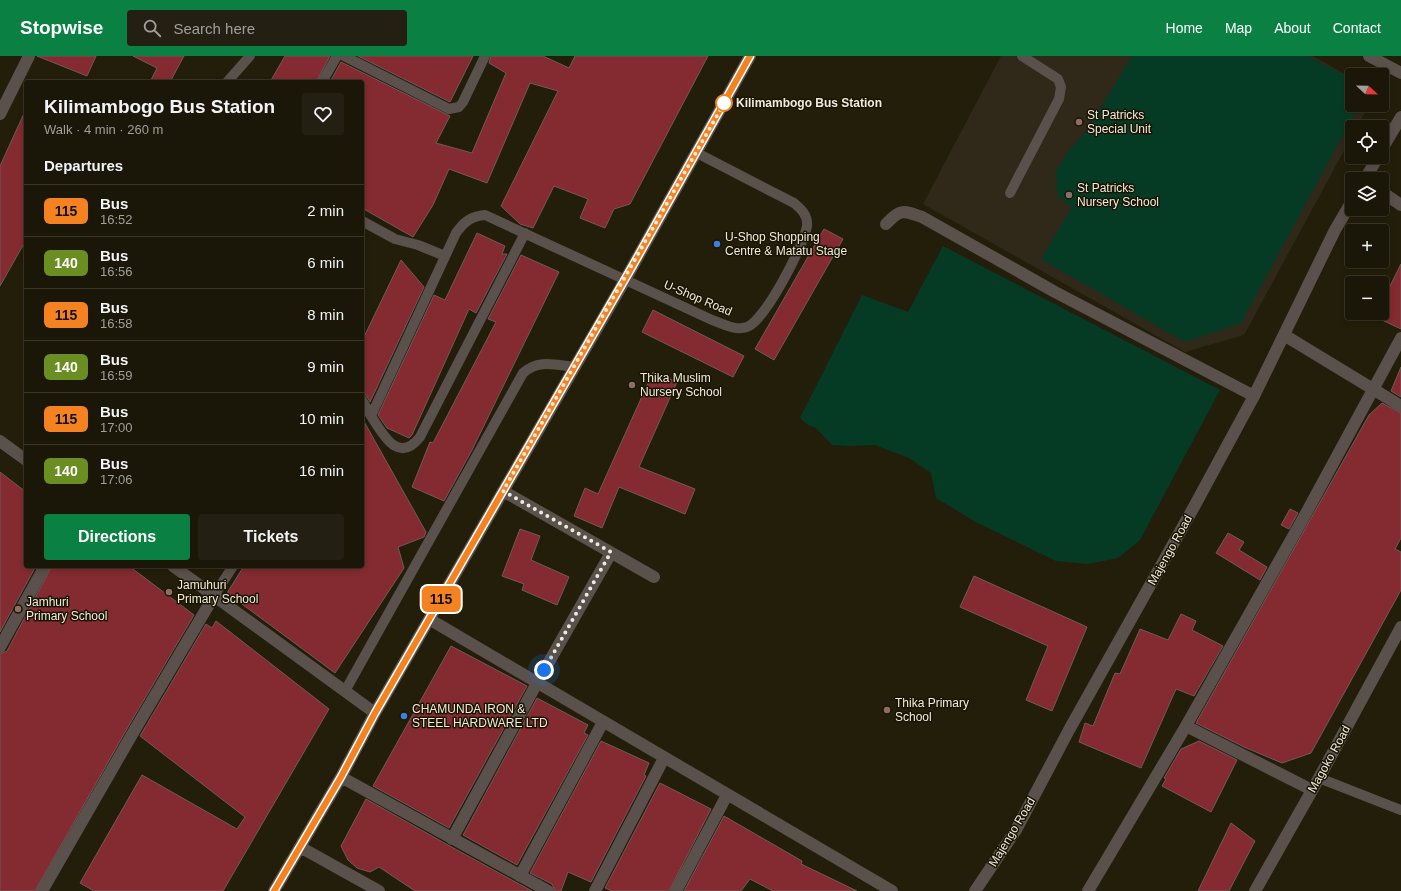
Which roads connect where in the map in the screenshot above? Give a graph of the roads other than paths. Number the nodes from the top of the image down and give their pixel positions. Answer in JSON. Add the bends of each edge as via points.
{"nodes":[{"id":1,"x":29,"y":56,"type":"edge"},
{"id":2,"x":250,"y":56,"type":"edge"},
{"id":3,"x":337,"y":56,"type":"edge"},
{"id":4,"x":344,"y":56,"type":"edge"},
{"id":5,"x":485,"y":56,"type":"edge"},
{"id":6,"x":750,"y":56,"type":"edge"},
{"id":7,"x":1022,"y":56,"type":"edge"},
{"id":8,"x":1369,"y":56,"type":"edge"},
{"id":9,"x":1401,"y":73,"type":"edge"},
{"id":10,"x":229,"y":80,"type":"edge"},
{"id":11,"x":323,"y":80,"type":"edge"},
{"id":12,"x":0,"y":114,"type":"edge"},
{"id":13,"x":1401,"y":117,"type":"edge"},
{"id":14,"x":1389,"y":138,"type":"edge"},
{"id":15,"x":697,"y":153,"type":"junction"},
{"id":16,"x":1010,"y":193,"type":"dead end"},
{"id":17,"x":1389,"y":197,"type":"edge"},
{"id":18,"x":1401,"y":205,"type":"edge"},
{"id":19,"x":1345,"y":213,"type":"edge"},
{"id":20,"x":364,"y":222,"type":"edge"},
{"id":21,"x":886,"y":224,"type":"dead end"},
{"id":22,"x":525,"y":233,"type":"junction"},
{"id":23,"x":445,"y":256,"type":"junction"},
{"id":24,"x":625,"y":280,"type":"junction"},
{"id":25,"x":1284,"y":335,"type":"junction"},
{"id":26,"x":1401,"y":338,"type":"edge"},
{"id":27,"x":575,"y":367,"type":"junction"},
{"id":28,"x":1374,"y":391,"type":"junction"},
{"id":29,"x":1254,"y":396,"type":"junction"},
{"id":30,"x":364,"y":404,"type":"edge"},
{"id":31,"x":1401,"y":406,"type":"edge"},
{"id":32,"x":371,"y":416,"type":"junction"},
{"id":33,"x":0,"y":441,"type":"edge"},
{"id":34,"x":24,"y":459,"type":"edge"},
{"id":35,"x":503,"y":491,"type":"junction"},
{"id":36,"x":611,"y":552,"type":"junction"},
{"id":37,"x":44,"y":568,"type":"edge"},
{"id":38,"x":176,"y":568,"type":"edge"},
{"id":39,"x":232,"y":568,"type":"edge"},
{"id":40,"x":654,"y":577,"type":"dead end"},
{"id":41,"x":214,"y":596,"type":"junction"},
{"id":42,"x":429,"y":619,"type":"junction"},
{"id":43,"x":1401,"y":627,"type":"edge"},
{"id":44,"x":0,"y":647,"type":"edge"},
{"id":45,"x":537,"y":683,"type":"junction"},
{"id":46,"x":345,"y":691,"type":"junction"},
{"id":47,"x":375,"y":713,"type":"junction"},
{"id":48,"x":603,"y":722,"type":"junction"},
{"id":49,"x":1186,"y":726,"type":"junction"},
{"id":50,"x":664,"y":758,"type":"junction"},
{"id":51,"x":341,"y":777,"type":"junction"},
{"id":52,"x":1319,"y":778,"type":"junction"},
{"id":53,"x":1312,"y":790,"type":"junction"},
{"id":54,"x":727,"y":795,"type":"junction"},
{"id":55,"x":1401,"y":810,"type":"edge"},
{"id":56,"x":452,"y":839,"type":"junction"},
{"id":57,"x":300,"y":847,"type":"junction"},
{"id":58,"x":520,"y":876,"type":"junction"},
{"id":59,"x":42,"y":891,"type":"edge"},
{"id":60,"x":274,"y":891,"type":"edge"},
{"id":61,"x":379,"y":891,"type":"edge"},
{"id":62,"x":548,"y":891,"type":"edge"},
{"id":63,"x":595,"y":891,"type":"edge"},
{"id":64,"x":676,"y":891,"type":"edge"},
{"id":65,"x":892,"y":891,"type":"edge"},
{"id":66,"x":975,"y":891,"type":"edge"},
{"id":67,"x":1088,"y":891,"type":"edge"},
{"id":68,"x":1255,"y":891,"type":"edge"}],
"edges":[{"from":1,"to":12,"type":"street"},
{"from":2,"to":10,"type":"lane"},
{"from":3,"to":11,"type":"lane"},
{"from":4,"to":5,"type":"lane","via":[[449,109],[459,107],[463,102]]},
{"from":6,"to":15,"type":"street"},
{"from":7,"to":16,"type":"lane","via":[[1058,79],[1059,99]]},
{"from":8,"to":9,"type":"street"},
{"from":13,"to":14,"type":"street"},
{"from":15,"to":24,"type":"street"},
{"from":15,"to":24,"type":"lane","name":"U-Shop Road","via":[[794,204],[804,212],[807,225],[800,249],[766,309],[749,326],[738,329],[712,320]]},
{"from":17,"to":18,"type":"street"},
{"from":19,"to":25,"type":"street","name":"Majengo Road"},
{"from":20,"to":23,"type":"lane","via":[[395,239]]},
{"from":21,"to":29,"type":"street","via":[[896,213],[903,211],[922,217],[1055,292]]},
{"from":22,"to":23,"type":"lane","name":"U-Shop Road","via":[[485,215],[475,216],[464,223],[456,233]]},
{"from":22,"to":24,"type":"lane","name":"U-Shop Road"},
{"from":22,"to":32,"type":"lane","via":[[415,444],[409,448],[395,447]]},
{"from":23,"to":32,"type":"lane","name":"U-Shop Road"},
{"from":24,"to":27,"type":"street"},
{"from":25,"to":28,"type":"street"},
{"from":25,"to":29,"type":"street","name":"Majengo Road"},
{"from":26,"to":28,"type":"street"},
{"from":27,"to":35,"type":"street"},
{"from":27,"to":46,"type":"lane","via":[[539,364],[530,366],[523,373]]},
{"from":28,"to":31,"type":"street"},
{"from":28,"to":49,"type":"street"},
{"from":29,"to":66,"type":"street","name":"Majengo Road","via":[[1016,830]]},
{"from":30,"to":32,"type":"lane"},
{"from":33,"to":34,"type":"street"},
{"from":35,"to":36,"type":"street"},
{"from":35,"to":42,"type":"street"},
{"from":36,"to":40,"type":"street"},
{"from":36,"to":45,"type":"street"},
{"from":37,"to":44,"type":"street"},
{"from":38,"to":41,"type":"street"},
{"from":39,"to":41,"type":"lane"},
{"from":41,"to":46,"type":"street"},
{"from":41,"to":59,"type":"street"},
{"from":42,"to":45,"type":"street"},
{"from":42,"to":47,"type":"street"},
{"from":43,"to":52,"type":"street","name":"Magoko Road"},
{"from":45,"to":48,"type":"street"},
{"from":45,"to":56,"type":"street"},
{"from":46,"to":47,"type":"street"},
{"from":47,"to":51,"type":"street"},
{"from":48,"to":50,"type":"street"},
{"from":48,"to":58,"type":"street"},
{"from":49,"to":53,"type":"street"},
{"from":49,"to":67,"type":"street"},
{"from":50,"to":54,"type":"street"},
{"from":50,"to":63,"type":"street"},
{"from":51,"to":56,"type":"street"},
{"from":51,"to":57,"type":"street"},
{"from":52,"to":53,"type":"street","name":"Magoko Road"},
{"from":52,"to":55,"type":"lane"},
{"from":53,"to":68,"type":"street","name":"Magoko Road"},
{"from":54,"to":64,"type":"street"},
{"from":54,"to":65,"type":"street"},
{"from":56,"to":58,"type":"street"},
{"from":57,"to":60,"type":"street"},
{"from":57,"to":61,"type":"street"},
{"from":58,"to":62,"type":"street"}]}
